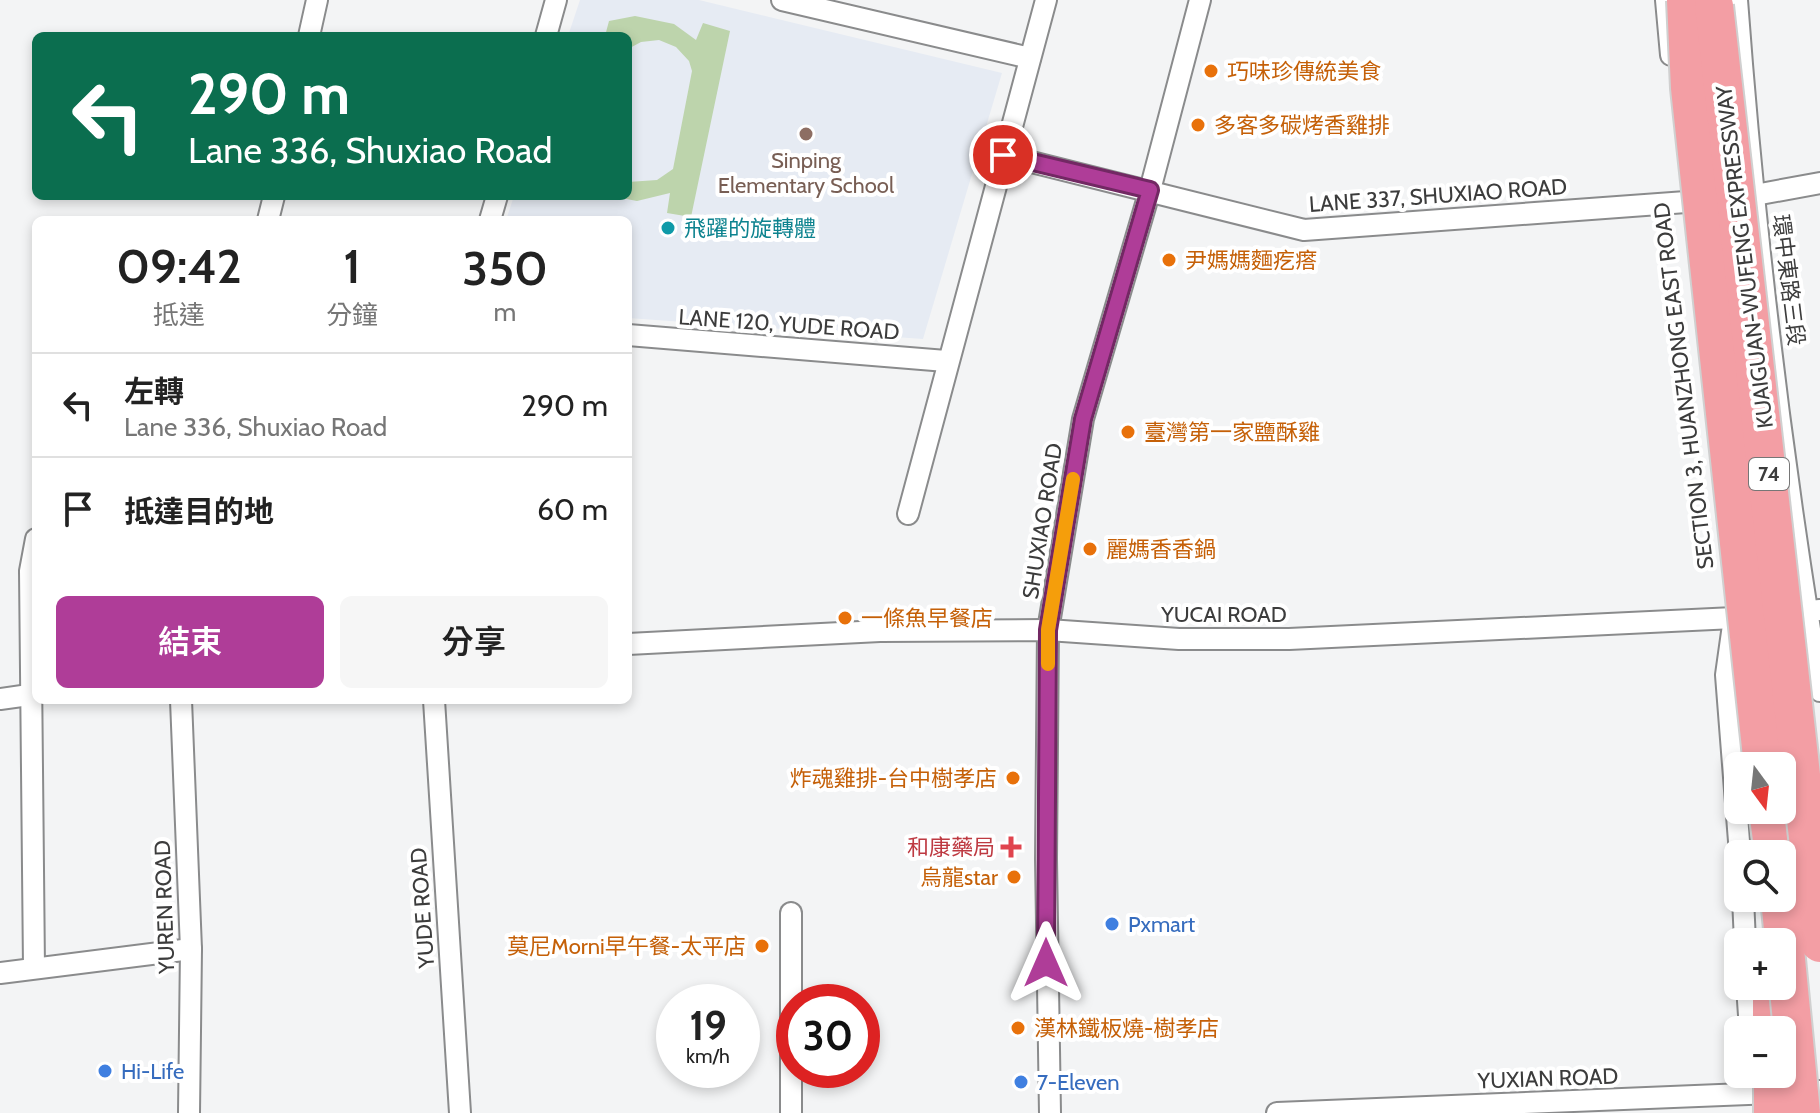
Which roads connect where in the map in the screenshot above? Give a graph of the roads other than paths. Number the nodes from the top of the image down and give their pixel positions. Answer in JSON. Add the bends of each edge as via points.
{"nodes":[{"id":1,"x":317,"y":0,"type":"edge"},
{"id":2,"x":556,"y":0,"type":"edge"},
{"id":3,"x":782,"y":0,"type":"edge"},
{"id":4,"x":1046,"y":0,"type":"edge"},
{"id":5,"x":1200,"y":0,"type":"edge"},
{"id":6,"x":1666,"y":0,"type":"edge"},
{"id":7,"x":1751,"y":0,"type":"edge"},
{"id":8,"x":1713,"y":1,"type":"edge"},
{"id":9,"x":310,"y":32,"type":"edge"},
{"id":10,"x":547,"y":32,"type":"edge"},
{"id":11,"x":1030,"y":58,"type":"junction"},
{"id":12,"x":1747,"y":136,"type":"junction"},
{"id":13,"x":1003,"y":155,"type":"junction"},
{"id":14,"x":1820,"y":183,"type":"edge"},
{"id":15,"x":1150,"y":190,"type":"junction"},
{"id":16,"x":1755,"y":195,"type":"junction"},
{"id":17,"x":1686,"y":202,"type":"junction"},
{"id":18,"x":632,"y":335,"type":"edge"},
{"id":19,"x":946,"y":361,"type":"junction"},
{"id":20,"x":908,"y":514,"type":"dead end"},
{"id":21,"x":32,"y":560,"type":"edge"},
{"id":22,"x":1813,"y":611,"type":"edge"},
{"id":23,"x":1734,"y":618,"type":"junction"},
{"id":24,"x":1048,"y":630,"type":"junction"},
{"id":25,"x":632,"y":644,"type":"edge"},
{"id":26,"x":32,"y":653,"type":"edge"},
{"id":27,"x":1820,"y":691,"type":"edge"},
{"id":28,"x":32,"y":694,"type":"edge"},
{"id":29,"x":0,"y":699,"type":"edge"},
{"id":30,"x":33,"y":704,"type":"edge"},
{"id":31,"x":181,"y":704,"type":"edge"},
{"id":32,"x":434,"y":704,"type":"edge"},
{"id":33,"x":1752,"y":752,"type":"edge"},
{"id":34,"x":1761,"y":752,"type":"edge"},
{"id":35,"x":1812,"y":803,"type":"edge"},
{"id":36,"x":1739,"y":840,"type":"edge"},
{"id":37,"x":1820,"y":847,"type":"edge"},
{"id":38,"x":1780,"y":912,"type":"edge"},
{"id":39,"x":791,"y":913,"type":"dead end"},
{"id":40,"x":1820,"y":943,"type":"edge"},
{"id":41,"x":191,"y":949,"type":"junction"},
{"id":42,"x":34,"y":968,"type":"junction"},
{"id":43,"x":0,"y":973,"type":"edge"},
{"id":44,"x":1780,"y":1000,"type":"edge"},
{"id":45,"x":1820,"y":1091,"type":"edge"},
{"id":46,"x":1774,"y":1100,"type":"edge"},
{"id":47,"x":1461,"y":1109,"type":"edge"},
{"id":48,"x":189,"y":1113,"type":"edge"},
{"id":49,"x":460,"y":1113,"type":"edge"},
{"id":50,"x":791,"y":1113,"type":"edge"},
{"id":51,"x":1050,"y":1113,"type":"edge"},
{"id":52,"x":1277,"y":1113,"type":"edge"},
{"id":53,"x":1790,"y":1113,"type":"edge"}],
"edges":[{"from":1,"to":9,"type":"street"},
{"from":2,"to":10,"type":"street"},
{"from":3,"to":11,"type":"street"},
{"from":4,"to":11,"type":"street"},
{"from":5,"to":15,"type":"street","name":"SHUXIAO ROAD"},
{"from":6,"to":17,"type":"street","name":"SECTION 3, HUANZHONG EAST ROAD"},
{"from":7,"to":12,"type":"street"},
{"from":8,"to":12,"type":"street","name":"環中東路三段"},
{"from":8,"to":34,"type":"highway","name":"KUAIGUAN-WUFENG EXPRESSWAY","number":"74","bridge":true,"via":[[1690,88]]},
{"from":8,"to":35,"type":"highway","name":"KUAIGUAN-WUFENG EXPRESSWAY","number":"74","bridge":true},
{"from":11,"to":13,"type":"street"},
{"from":12,"to":16,"type":"street","name":"環中東路三段"},
{"from":13,"to":15,"type":"street","name":"LANE 337, SHUXIAO ROAD"},
{"from":13,"to":19,"type":"street"},
{"from":14,"to":16,"type":"street"},
{"from":15,"to":17,"type":"street","name":"LANE 337, SHUXIAO ROAD","via":[[1304,230]]},
{"from":15,"to":24,"type":"street","name":"SHUXIAO ROAD","via":[[1083,419]]},
{"from":16,"to":22,"type":"street","name":"環中東路三段"},
{"from":17,"to":23,"type":"street","name":"SECTION 3, HUANZHONG EAST ROAD"},
{"from":18,"to":19,"type":"street","name":"LANE 120, YUDE ROAD"},
{"from":19,"to":20,"type":"street"},
{"from":21,"to":26,"type":"street"},
{"from":22,"to":23,"type":"street","name":"YUCAI ROAD"},
{"from":22,"to":27,"type":"street","name":"環中東路三段"},
{"from":22,"to":35,"type":"street","name":"環中東路三段"},
{"from":23,"to":24,"type":"street","name":"YUCAI ROAD","via":[[1289,639],[1179,639]]},
{"from":23,"to":33,"type":"street","name":"SECTION 3, HUANZHONG EAST ROAD"},
{"from":23,"to":36,"type":"street","via":[[1726,675]]},
{"from":24,"to":25,"type":"street","name":"YUCAI ROAD","via":[[880,631]]},
{"from":24,"to":51,"type":"street","name":"SHUXIAO ROAD"},
{"from":28,"to":29,"type":"street"},
{"from":30,"to":42,"type":"street"},
{"from":31,"to":41,"type":"street","name":"YUREN ROAD"},
{"from":32,"to":49,"type":"street","name":"YUDE ROAD"},
{"from":35,"to":37,"type":"highway","bridge":true},
{"from":35,"to":40,"type":"highway","name":"KUAIGUAN-WUFENG EXPRESSWAY","number":"74","bridge":true},
{"from":38,"to":46,"type":"highway","bridge":true},
{"from":39,"to":50,"type":"street"},
{"from":41,"to":42,"type":"street"},
{"from":41,"to":48,"type":"street","name":"YUREN ROAD"},
{"from":42,"to":43,"type":"street"},
{"from":44,"to":46,"type":"street"},
{"from":45,"to":46,"type":"street","name":"YUXIAN ROAD"},
{"from":46,"to":47,"type":"street","name":"YUXIAN ROAD"},
{"from":46,"to":53,"type":"street"},
{"from":47,"to":52,"type":"street","name":"YUXIAN ROAD"}]}
